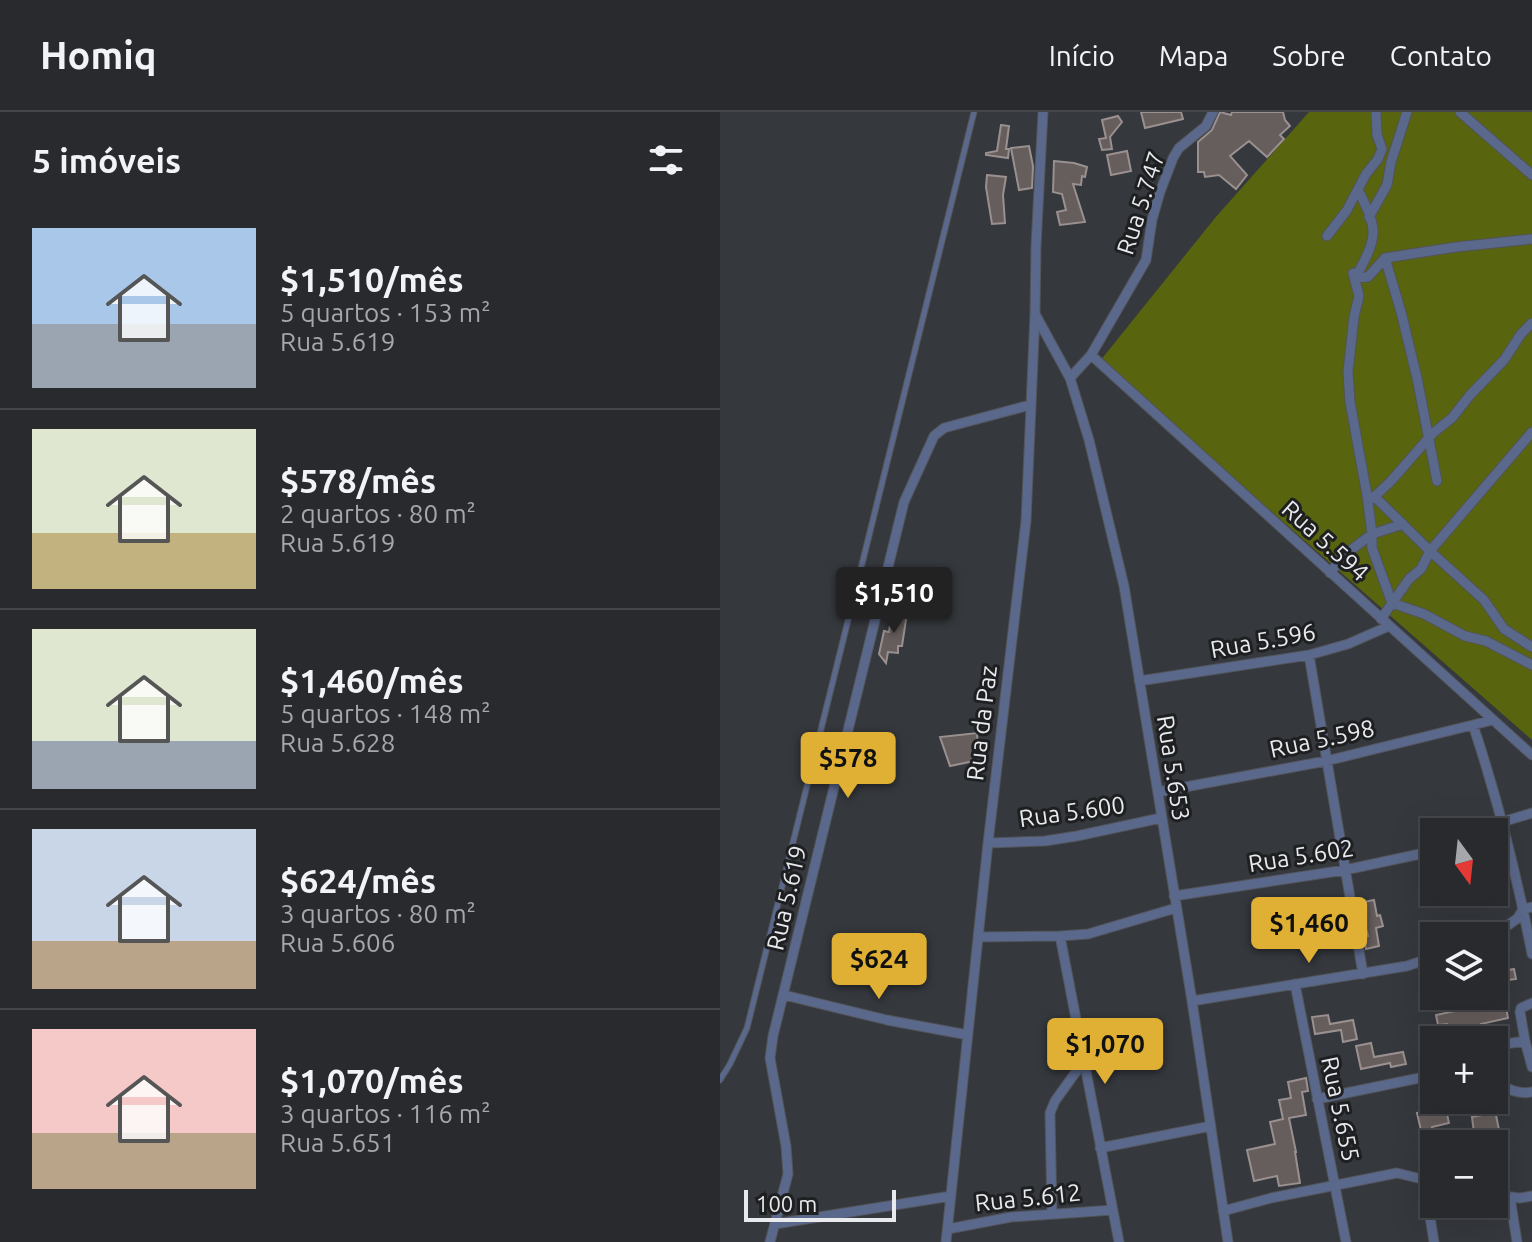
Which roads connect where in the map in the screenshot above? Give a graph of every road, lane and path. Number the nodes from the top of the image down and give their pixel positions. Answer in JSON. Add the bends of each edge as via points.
{"nodes":[{"id":1,"x":974,"y":112,"type":"edge"},
{"id":2,"x":1043,"y":112,"type":"edge"},
{"id":3,"x":1213,"y":112,"type":"edge"},
{"id":4,"x":1376,"y":112,"type":"edge"},
{"id":5,"x":1407,"y":112,"type":"edge"},
{"id":6,"x":1460,"y":112,"type":"edge"},
{"id":7,"x":1532,"y":175,"type":"edge"},
{"id":8,"x":1358,"y":190,"type":"junction"},
{"id":9,"x":1369,"y":217,"type":"junction"},
{"id":10,"x":1327,"y":236,"type":"dead end"},
{"id":11,"x":1532,"y":239,"type":"edge"},
{"id":12,"x":1385,"y":258,"type":"junction"},
{"id":13,"x":1354,"y":276,"type":"junction"},
{"id":14,"x":1035,"y":314,"type":"junction"},
{"id":15,"x":1532,"y":323,"type":"edge"},
{"id":16,"x":1091,"y":355,"type":"junction"},
{"id":17,"x":1070,"y":378,"type":"junction"},
{"id":18,"x":1030,"y":405,"type":"junction"},
{"id":19,"x":1532,"y":432,"type":"edge"},
{"id":20,"x":1429,"y":439,"type":"junction"},
{"id":21,"x":1437,"y":481,"type":"dead end"},
{"id":22,"x":1370,"y":496,"type":"junction"},
{"id":23,"x":1403,"y":524,"type":"junction"},
{"id":24,"x":1372,"y":534,"type":"junction"},
{"id":25,"x":1430,"y":551,"type":"junction"},
{"id":26,"x":1330,"y":573,"type":"junction"},
{"id":27,"x":1392,"y":603,"type":"junction"},
{"id":28,"x":1385,"y":622,"type":"junction"},
{"id":29,"x":1532,"y":647,"type":"edge"},
{"id":30,"x":1309,"y":655,"type":"junction"},
{"id":31,"x":1532,"y":665,"type":"edge"},
{"id":32,"x":1139,"y":681,"type":"junction"},
{"id":33,"x":1493,"y":720,"type":"junction"},
{"id":34,"x":1473,"y":725,"type":"junction"},
{"id":35,"x":1532,"y":755,"type":"edge"},
{"id":36,"x":1326,"y":761,"type":"junction"},
{"id":37,"x":1158,"y":792,"type":"junction"},
{"id":38,"x":1532,"y":813,"type":"edge"},
{"id":39,"x":1161,"y":818,"type":"junction"},
{"id":40,"x":1501,"y":818,"type":"edge"},
{"id":41,"x":1508,"y":820,"type":"edge"},
{"id":42,"x":1508,"y":842,"type":"edge"},
{"id":43,"x":988,"y":843,"type":"junction"},
{"id":44,"x":1420,"y":854,"type":"edge"},
{"id":45,"x":1345,"y":870,"type":"junction"},
{"id":46,"x":1174,"y":896,"type":"junction"},
{"id":47,"x":1176,"y":908,"type":"junction"},
{"id":48,"x":1528,"y":908,"type":"edge"},
{"id":49,"x":1508,"y":925,"type":"edge"},
{"id":50,"x":1060,"y":936,"type":"junction"},
{"id":51,"x":978,"y":937,"type":"junction"},
{"id":52,"x":1532,"y":954,"type":"edge"},
{"id":53,"x":1420,"y":962,"type":"edge"},
{"id":54,"x":1363,"y":974,"type":"junction"},
{"id":55,"x":1295,"y":984,"type":"junction"},
{"id":56,"x":784,"y":995,"type":"junction"},
{"id":57,"x":1192,"y":1001,"type":"junction"},
{"id":58,"x":1532,"y":1003,"type":"edge"},
{"id":59,"x":968,"y":1035,"type":"junction"},
{"id":60,"x":1525,"y":1041,"type":"junction"},
{"id":61,"x":1508,"y":1044,"type":"edge"},
{"id":62,"x":1083,"y":1062,"type":"junction"},
{"id":63,"x":1532,"y":1067,"type":"edge"},
{"id":64,"x":1420,"y":1078,"type":"edge"},
{"id":65,"x":720,"y":1080,"type":"edge"},
{"id":66,"x":1508,"y":1089,"type":"edge"},
{"id":67,"x":1532,"y":1092,"type":"edge"},
{"id":68,"x":1317,"y":1099,"type":"junction"},
{"id":69,"x":1211,"y":1126,"type":"junction"},
{"id":70,"x":1100,"y":1148,"type":"junction"},
{"id":71,"x":1420,"y":1178,"type":"edge"},
{"id":72,"x":1335,"y":1185,"type":"junction"},
{"id":73,"x":951,"y":1196,"type":"junction"},
{"id":74,"x":1532,"y":1196,"type":"edge"},
{"id":75,"x":1510,"y":1197,"type":"joint"},
{"id":76,"x":1113,"y":1210,"type":"junction"},
{"id":77,"x":1223,"y":1211,"type":"junction"},
{"id":78,"x":1052,"y":1214,"type":"junction"},
{"id":79,"x":1432,"y":1218,"type":"edge"},
{"id":80,"x":775,"y":1224,"type":"junction"},
{"id":81,"x":948,"y":1229,"type":"junction"},
{"id":82,"x":770,"y":1242,"type":"edge"},
{"id":83,"x":946,"y":1242,"type":"edge"},
{"id":84,"x":1119,"y":1242,"type":"edge"},
{"id":85,"x":1228,"y":1242,"type":"edge"},
{"id":86,"x":1346,"y":1242,"type":"edge"},
{"id":87,"x":1434,"y":1242,"type":"edge"},
{"id":88,"x":1517,"y":1242,"type":"edge"}],
"edges":[{"from":1,"to":65,"type":"lane","via":[[747,1028]]},
{"from":2,"to":14,"type":"street","name":"Rua da Paz"},
{"from":3,"to":16,"type":"street","name":"Rua 5.747","via":[[1173,158],[1152,220],[1146,260]]},
{"from":4,"to":8,"type":"street","via":[[1382,149]]},
{"from":5,"to":9,"type":"street","via":[[1387,185]]},
{"from":6,"to":7,"type":"street"},
{"from":8,"to":9,"type":"street"},
{"from":8,"to":10,"type":"street"},
{"from":9,"to":13,"type":"street","via":[[1374,233]]},
{"from":11,"to":12,"type":"street"},
{"from":12,"to":13,"type":"street","via":[[1368,277]]},
{"from":12,"to":20,"type":"street"},
{"from":13,"to":22,"type":"street","via":[[1359,296],[1348,372],[1350,402]]},
{"from":14,"to":17,"type":"street","name":"Rua 5.653"},
{"from":14,"to":18,"type":"street","name":"Rua da Paz"},
{"from":15,"to":20,"type":"street"},
{"from":16,"to":17,"type":"street","name":"Rua 5.747"},
{"from":16,"to":26,"type":"street","name":"Rua 5.594"},
{"from":17,"to":32,"type":"street","name":"Rua 5.653","via":[[1124,586]]},
{"from":18,"to":43,"type":"street","name":"Rua da Paz","via":[[1026,521]]},
{"from":18,"to":56,"type":"street","name":"Rua 5.619","via":[[944,428],[934,436],[904,502]]},
{"from":19,"to":25,"type":"street"},
{"from":20,"to":21,"type":"street"},
{"from":20,"to":22,"type":"street"},
{"from":22,"to":23,"type":"street"},
{"from":22,"to":24,"type":"street"},
{"from":23,"to":24,"type":"street"},
{"from":23,"to":25,"type":"street"},
{"from":24,"to":26,"type":"street"},
{"from":24,"to":27,"type":"street"},
{"from":25,"to":27,"type":"street"},
{"from":25,"to":29,"type":"street","via":[[1484,600],[1504,629]]},
{"from":26,"to":28,"type":"street","name":"Rua 5.594"},
{"from":27,"to":28,"type":"street"},
{"from":27,"to":31,"type":"street"},
{"from":28,"to":30,"type":"street","name":"Rua 5.596","via":[[1348,644]]},
{"from":28,"to":33,"type":"street","name":"Rua 5.594"},
{"from":30,"to":32,"type":"street","name":"Rua 5.596"},
{"from":30,"to":36,"type":"street"},
{"from":32,"to":37,"type":"street","name":"Rua 5.653"},
{"from":33,"to":34,"type":"street","name":"Rua 5.598"},
{"from":33,"to":35,"type":"street","name":"Rua 5.594"},
{"from":34,"to":36,"type":"street","name":"Rua 5.598"},
{"from":34,"to":40,"type":"street"},
{"from":36,"to":37,"type":"street","name":"Rua 5.598"},
{"from":36,"to":45,"type":"street"},
{"from":37,"to":39,"type":"street","name":"Rua 5.653"},
{"from":38,"to":41,"type":"street"},
{"from":39,"to":43,"type":"street","name":"Rua 5.600","via":[[1045,841]]},
{"from":39,"to":46,"type":"street","name":"Rua 5.653"},
{"from":42,"to":48,"type":"street"},
{"from":43,"to":51,"type":"street","name":"Rua da Paz"},
{"from":44,"to":45,"type":"street","name":"Rua 5.602"},
{"from":45,"to":46,"type":"street","name":"Rua 5.602"},
{"from":45,"to":54,"type":"street"},
{"from":46,"to":47,"type":"street","name":"Rua 5.653"},
{"from":47,"to":50,"type":"street","via":[[1088,934]]},
{"from":47,"to":57,"type":"street","name":"Rua 5.653"},
{"from":48,"to":49,"type":"street"},
{"from":48,"to":52,"type":"street"},
{"from":50,"to":51,"type":"street"},
{"from":50,"to":62,"type":"street"},
{"from":51,"to":59,"type":"street","name":"Rua da Paz"},
{"from":53,"to":54,"type":"street"},
{"from":54,"to":55,"type":"street"},
{"from":55,"to":57,"type":"street"},
{"from":55,"to":68,"type":"street","name":"Rua 5.655"},
{"from":56,"to":59,"type":"street"},
{"from":56,"to":80,"type":"street","name":"Rua 5.619","via":[[770,1058],[788,1174]]},
{"from":57,"to":69,"type":"street","name":"Rua 5.653"},
{"from":58,"to":60,"type":"street","via":[[1520,1012]]},
{"from":59,"to":73,"type":"street","name":"Rua da Paz"},
{"from":60,"to":61,"type":"street"},
{"from":60,"to":63,"type":"street"},
{"from":62,"to":70,"type":"street"},
{"from":62,"to":78,"type":"street","via":[[1050,1113]]},
{"from":64,"to":68,"type":"street"},
{"from":66,"to":67,"type":"street"},
{"from":68,"to":72,"type":"street","name":"Rua 5.655"},
{"from":69,"to":70,"type":"street"},
{"from":69,"to":77,"type":"street","name":"Rua 5.653"},
{"from":70,"to":76,"type":"street"},
{"from":71,"to":72,"type":"street","via":[[1397,1173]]},
{"from":72,"to":77,"type":"street"},
{"from":72,"to":86,"type":"street","name":"Rua 5.655"},
{"from":73,"to":80,"type":"street"},
{"from":73,"to":81,"type":"street","name":"Rua da Paz"},
{"from":74,"to":75,"type":"street"},
{"from":75,"to":88,"type":"street"},
{"from":76,"to":78,"type":"street","name":"Rua 5.612"},
{"from":76,"to":84,"type":"street"},
{"from":77,"to":85,"type":"street","name":"Rua 5.653"},
{"from":78,"to":81,"type":"street","name":"Rua 5.612"},
{"from":79,"to":87,"type":"street"},
{"from":80,"to":82,"type":"street","name":"Rua 5.619"},
{"from":81,"to":83,"type":"street","name":"Rua da Paz"}]}
